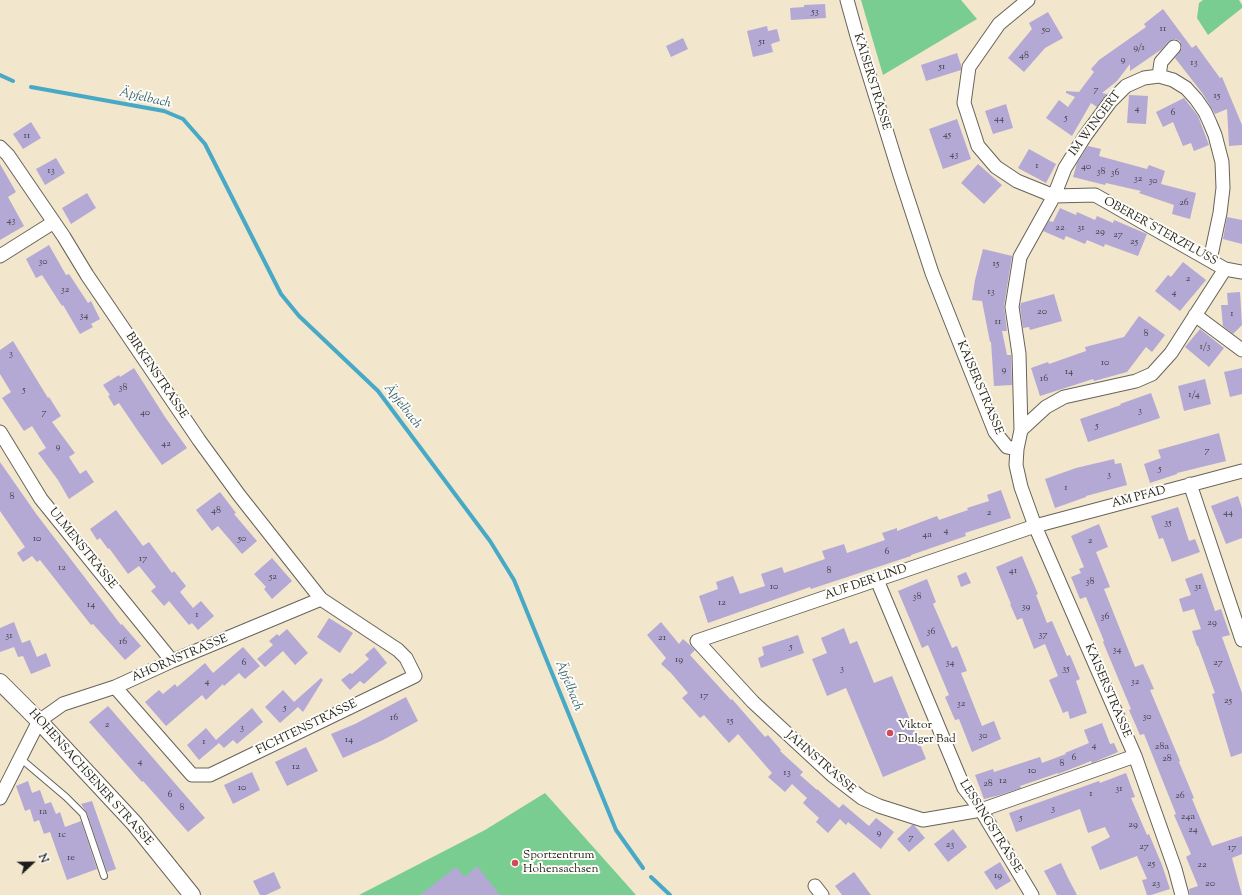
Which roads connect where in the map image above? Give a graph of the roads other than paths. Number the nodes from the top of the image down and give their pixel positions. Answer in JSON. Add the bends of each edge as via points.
{"nodes":[{"id":1,"x":847,"y":0,"type":"edge"},
{"id":2,"x":1028,"y":0,"type":"edge"},
{"id":3,"x":1174,"y":47,"type":"dead end"},
{"id":4,"x":1159,"y":76,"type":"junction"},
{"id":5,"x":0,"y":147,"type":"edge"},
{"id":6,"x":1054,"y":196,"type":"junction"},
{"id":7,"x":54,"y":222,"type":"junction"},
{"id":8,"x":0,"y":256,"type":"edge"},
{"id":9,"x":1210,"y":260,"type":"junction"},
{"id":10,"x":1226,"y":269,"type":"junction"},
{"id":11,"x":1242,"y":272,"type":"edge"},
{"id":12,"x":1195,"y":315,"type":"junction"},
{"id":13,"x":1242,"y":350,"type":"edge"},
{"id":14,"x":1021,"y":430,"type":"junction"},
{"id":15,"x":0,"y":432,"type":"edge"},
{"id":16,"x":1017,"y":449,"type":"junction"},
{"id":17,"x":1242,"y":470,"type":"edge"},
{"id":18,"x":1190,"y":484,"type":"junction"},
{"id":19,"x":1035,"y":526,"type":"junction"},
{"id":20,"x":877,"y":580,"type":"junction"},
{"id":21,"x":322,"y":598,"type":"junction"},
{"id":22,"x":1242,"y":640,"type":"edge"},
{"id":23,"x":697,"y":641,"type":"joint"},
{"id":24,"x":172,"y":661,"type":"junction"},
{"id":25,"x":0,"y":682,"type":"edge"},
{"id":26,"x":115,"y":687,"type":"junction"},
{"id":27,"x":40,"y":721,"type":"junction"},
{"id":28,"x":1135,"y":756,"type":"junction"},
{"id":29,"x":20,"y":758,"type":"junction"},
{"id":30,"x":0,"y":798,"type":"edge"},
{"id":31,"x":981,"y":810,"type":"junction"},
{"id":32,"x":104,"y":876,"type":"dead end"},
{"id":33,"x":192,"y":895,"type":"edge"},
{"id":34,"x":1032,"y":895,"type":"edge"},
{"id":35,"x":1182,"y":895,"type":"edge"}],
"edges":[{"from":1,"to":16,"type":"street","name":"KAISERSTRASSE","via":[[932,273],[995,432],[1007,447]]},
{"from":2,"to":6,"type":"street","name":"OBERER STERZFLUSS","via":[[999,24],[969,67],[964,103],[978,146],[996,167],[1017,181]]},
{"from":3,"to":4,"type":"street","via":[[1161,62]]},
{"from":4,"to":6,"type":"street","name":"IM WINGERT","via":[[1144,78],[1126,86],[1110,102],[1064,168]]},
{"from":4,"to":9,"type":"street","via":[[1173,80],[1186,88],[1196,99],[1210,123],[1219,148],[1223,188]]},
{"from":5,"to":7,"type":"street","name":"BIRKENSTRASSE"},
{"from":6,"to":9,"type":"street","name":"OBERER STERZFLUSS","via":[[1095,195]]},
{"from":6,"to":14,"type":"street","name":"IM WINGERT","via":[[1020,257],[1012,307],[1019,354]]},
{"from":7,"to":8,"type":"street"},
{"from":7,"to":21,"type":"street","name":"BIRKENSTRASSE","via":[[203,446]]},
{"from":9,"to":10,"type":"street","name":"OBERER STERZFLUSS"},
{"from":10,"to":11,"type":"street","name":"OBERER STERZFLUSS"},
{"from":10,"to":12,"type":"street"},
{"from":12,"to":13,"type":"street"},
{"from":12,"to":14,"type":"street","via":[[1171,353],[1152,374],[1136,381],[1064,397],[1046,407]]},
{"from":14,"to":16,"type":"street","name":"IM WINGERT"},
{"from":15,"to":24,"type":"street","name":"ULMENSTRASSE","via":[[41,499]]},
{"from":16,"to":19,"type":"street","name":"KAISERSTRASSE","via":[[1016,465],[1020,486]]},
{"from":17,"to":18,"type":"street","name":"AM PFAD"},
{"from":18,"to":19,"type":"street","name":"AM PFAD"},
{"from":18,"to":22,"type":"street"},
{"from":19,"to":20,"type":"street","name":"AUF DER LIND"},
{"from":19,"to":28,"type":"street","name":"KAISERSTRASSE"},
{"from":20,"to":23,"type":"street","name":"AUF DER LIND"},
{"from":20,"to":31,"type":"street","name":"LESSINGSTRASSE","via":[[964,788]]},
{"from":21,"to":24,"type":"street","name":"AHORNSTRASSE"},
{"from":21,"to":26,"type":"street","name":"FICHTENSTRASSE","via":[[398,650],[406,658],[415,676],[210,775],[192,775]]},
{"from":23,"to":31,"type":"street","name":"JAHNSTRASSE","via":[[753,702],[832,775],[862,798],[922,820]]},
{"from":24,"to":26,"type":"street","name":"AHORNSTRASSE"},
{"from":25,"to":27,"type":"street","name":"HOHENSACHSENER STRASSE"},
{"from":26,"to":27,"type":"street","name":"AHORNSTRASSE","via":[[63,704]]},
{"from":27,"to":29,"type":"street"},
{"from":27,"to":33,"type":"street","name":"HOHENSACHSENER STRASSE","via":[[134,823]]},
{"from":28,"to":31,"type":"street","name":"JAHNSTRASSE"},
{"from":28,"to":35,"type":"street","name":"KAISERSTRASSE"},
{"from":29,"to":30,"type":"street"},
{"from":29,"to":32,"type":"lane","via":[[83,814]]},
{"from":31,"to":34,"type":"street","name":"LESSINGSTRASSE"}]}
